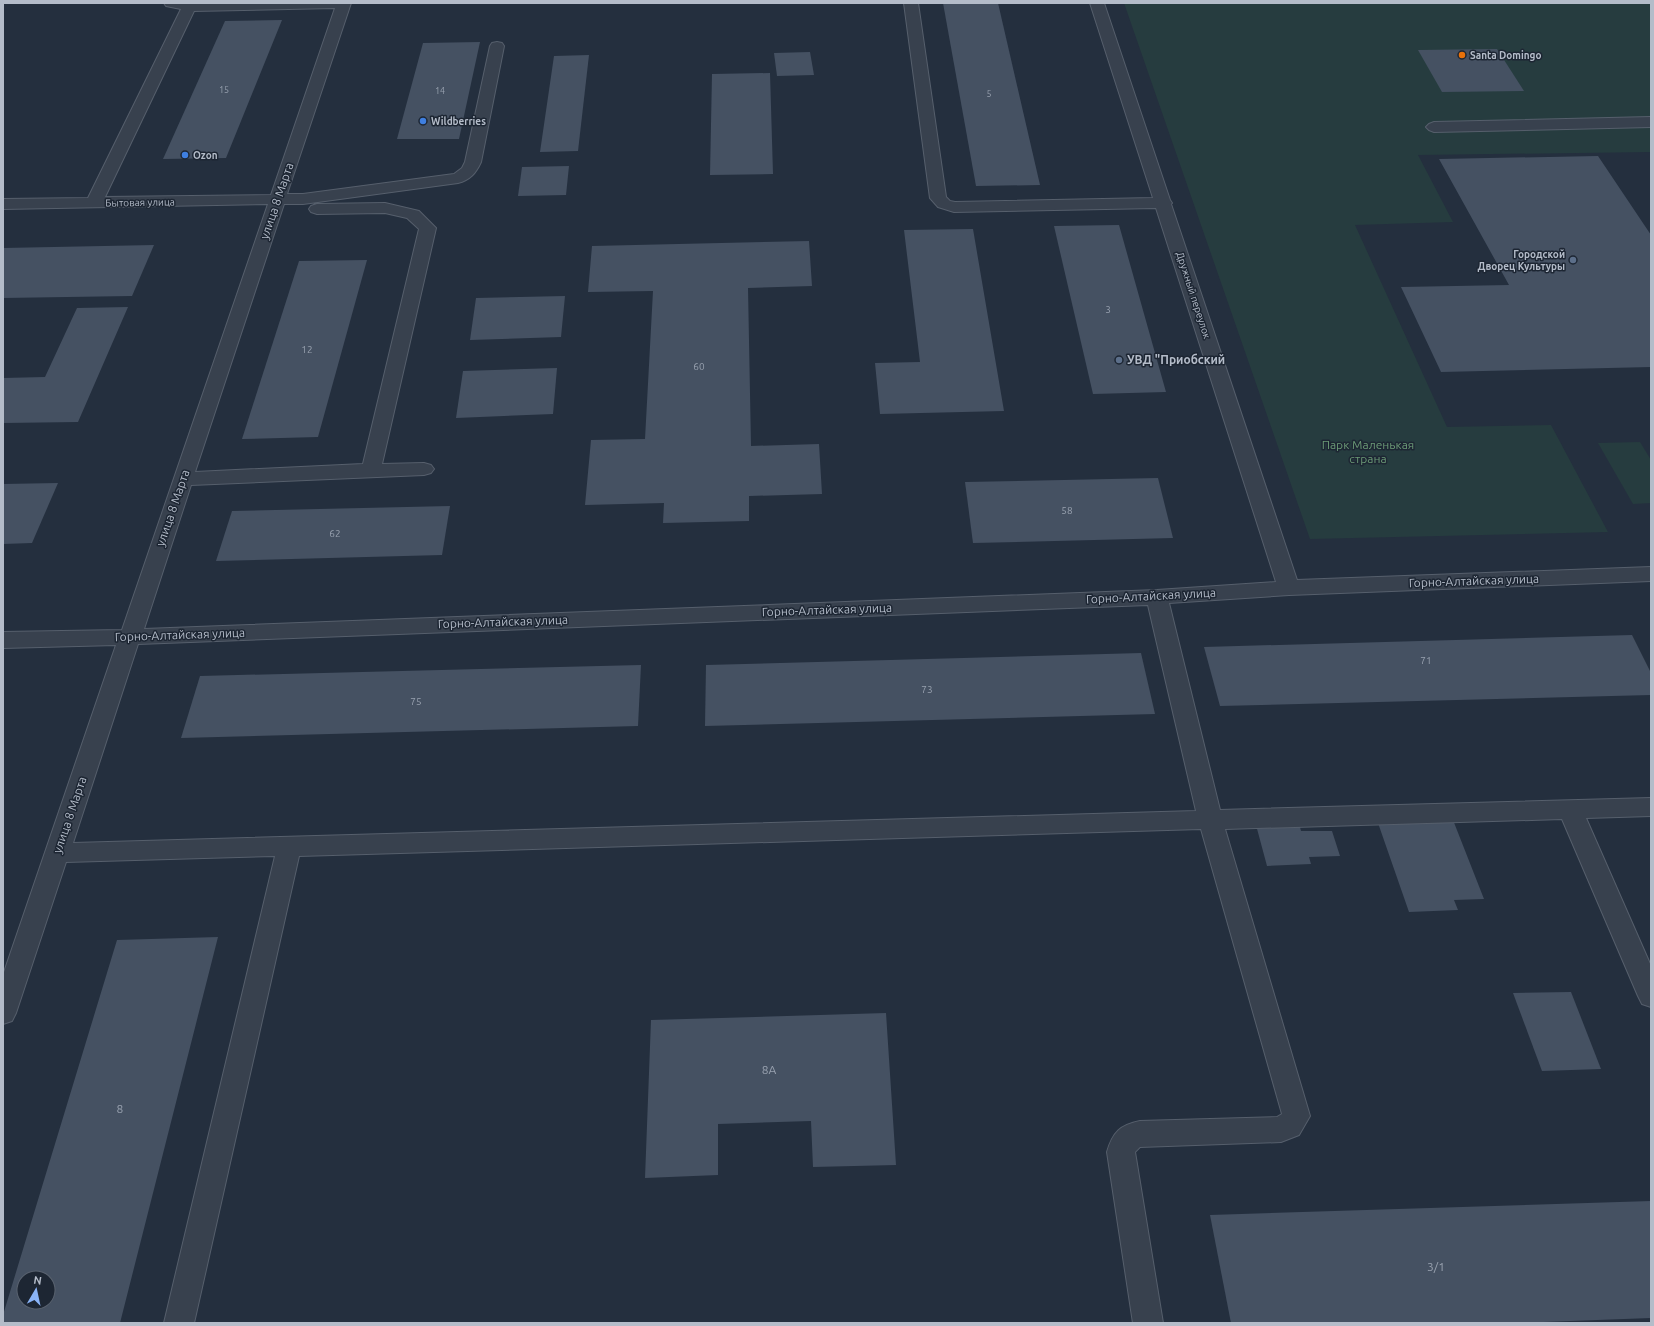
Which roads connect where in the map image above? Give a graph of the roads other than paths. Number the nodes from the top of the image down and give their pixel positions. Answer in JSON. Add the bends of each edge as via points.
{"nodes":[{"id":1,"x":171,"y":3,"type":"edge"},
{"id":2,"x":911,"y":3,"type":"edge"},
{"id":3,"x":1097,"y":3,"type":"edge"},
{"id":4,"x":343,"y":4,"type":"edge"},
{"id":5,"x":190,"y":5,"type":"edge"},
{"id":6,"x":498,"y":46,"type":"dead end"},
{"id":7,"x":1651,"y":122,"type":"edge"},
{"id":8,"x":1434,"y":127,"type":"dead end"},
{"id":9,"x":94,"y":202,"type":"junction"},
{"id":10,"x":1164,"y":203,"type":"junction"},
{"id":11,"x":3,"y":204,"type":"edge"},
{"id":12,"x":276,"y":204,"type":"junction"},
{"id":13,"x":424,"y":469,"type":"dead end"},
{"id":14,"x":371,"y":470,"type":"junction"},
{"id":15,"x":183,"y":479,"type":"junction"},
{"id":16,"x":1651,"y":574,"type":"edge"},
{"id":17,"x":1289,"y":588,"type":"junction"},
{"id":18,"x":1157,"y":597,"type":"junction"},
{"id":19,"x":130,"y":637,"type":"junction"},
{"id":20,"x":3,"y":640,"type":"edge"},
{"id":21,"x":1651,"y":807,"type":"edge"},
{"id":22,"x":1570,"y":809,"type":"junction"},
{"id":23,"x":1210,"y":820,"type":"junction"},
{"id":24,"x":289,"y":847,"type":"junction"},
{"id":25,"x":57,"y":853,"type":"junction"},
{"id":26,"x":1651,"y":996,"type":"edge"},
{"id":27,"x":3,"y":1013,"type":"edge"},
{"id":28,"x":179,"y":1323,"type":"edge"},
{"id":29,"x":1148,"y":1323,"type":"edge"}],
"edges":[{"from":1,"to":5,"type":"street"},
{"from":2,"to":10,"type":"street","via":[[938,198],[944,204],[954,207]]},
{"from":3,"to":10,"type":"street","name":"Дружный переулок"},
{"from":4,"to":5,"type":"street"},
{"from":4,"to":12,"type":"street","name":"улица 8 Марта"},
{"from":5,"to":9,"type":"street"},
{"from":6,"to":12,"type":"street","via":[[474,162],[464,175],[458,178]]},
{"from":7,"to":8,"type":"street"},
{"from":9,"to":11,"type":"street","name":"Бытовая улица"},
{"from":9,"to":12,"type":"street","name":"Бытовая улица"},
{"from":10,"to":17,"type":"street","name":"Дружный переулок"},
{"from":12,"to":14,"type":"street","via":[[385,208],[414,214],[428,228]]},
{"from":12,"to":15,"type":"street","name":"улица 8 Марта"},
{"from":13,"to":14,"type":"street"},
{"from":14,"to":15,"type":"street"},
{"from":15,"to":19,"type":"street","name":"улица 8 Марта"},
{"from":16,"to":17,"type":"street","name":"Горно-Алтайская улица"},
{"from":17,"to":18,"type":"street","name":"Горно-Алтайская улица"},
{"from":18,"to":19,"type":"street","name":"Горно-Алтайская улица"},
{"from":18,"to":23,"type":"street"},
{"from":19,"to":20,"type":"street","name":"Горно-Алтайская улица"},
{"from":19,"to":25,"type":"street","name":"улица 8 Марта"},
{"from":21,"to":22,"type":"street"},
{"from":22,"to":23,"type":"street"},
{"from":22,"to":26,"type":"street"},
{"from":23,"to":24,"type":"street"},
{"from":23,"to":29,"type":"street","via":[[1296,1116],[1292,1124],[1282,1130],[1140,1134],[1126,1138],[1121,1152]]},
{"from":24,"to":25,"type":"street"},
{"from":24,"to":28,"type":"street"},
{"from":25,"to":27,"type":"street","name":"улица 8 Марта"}]}
